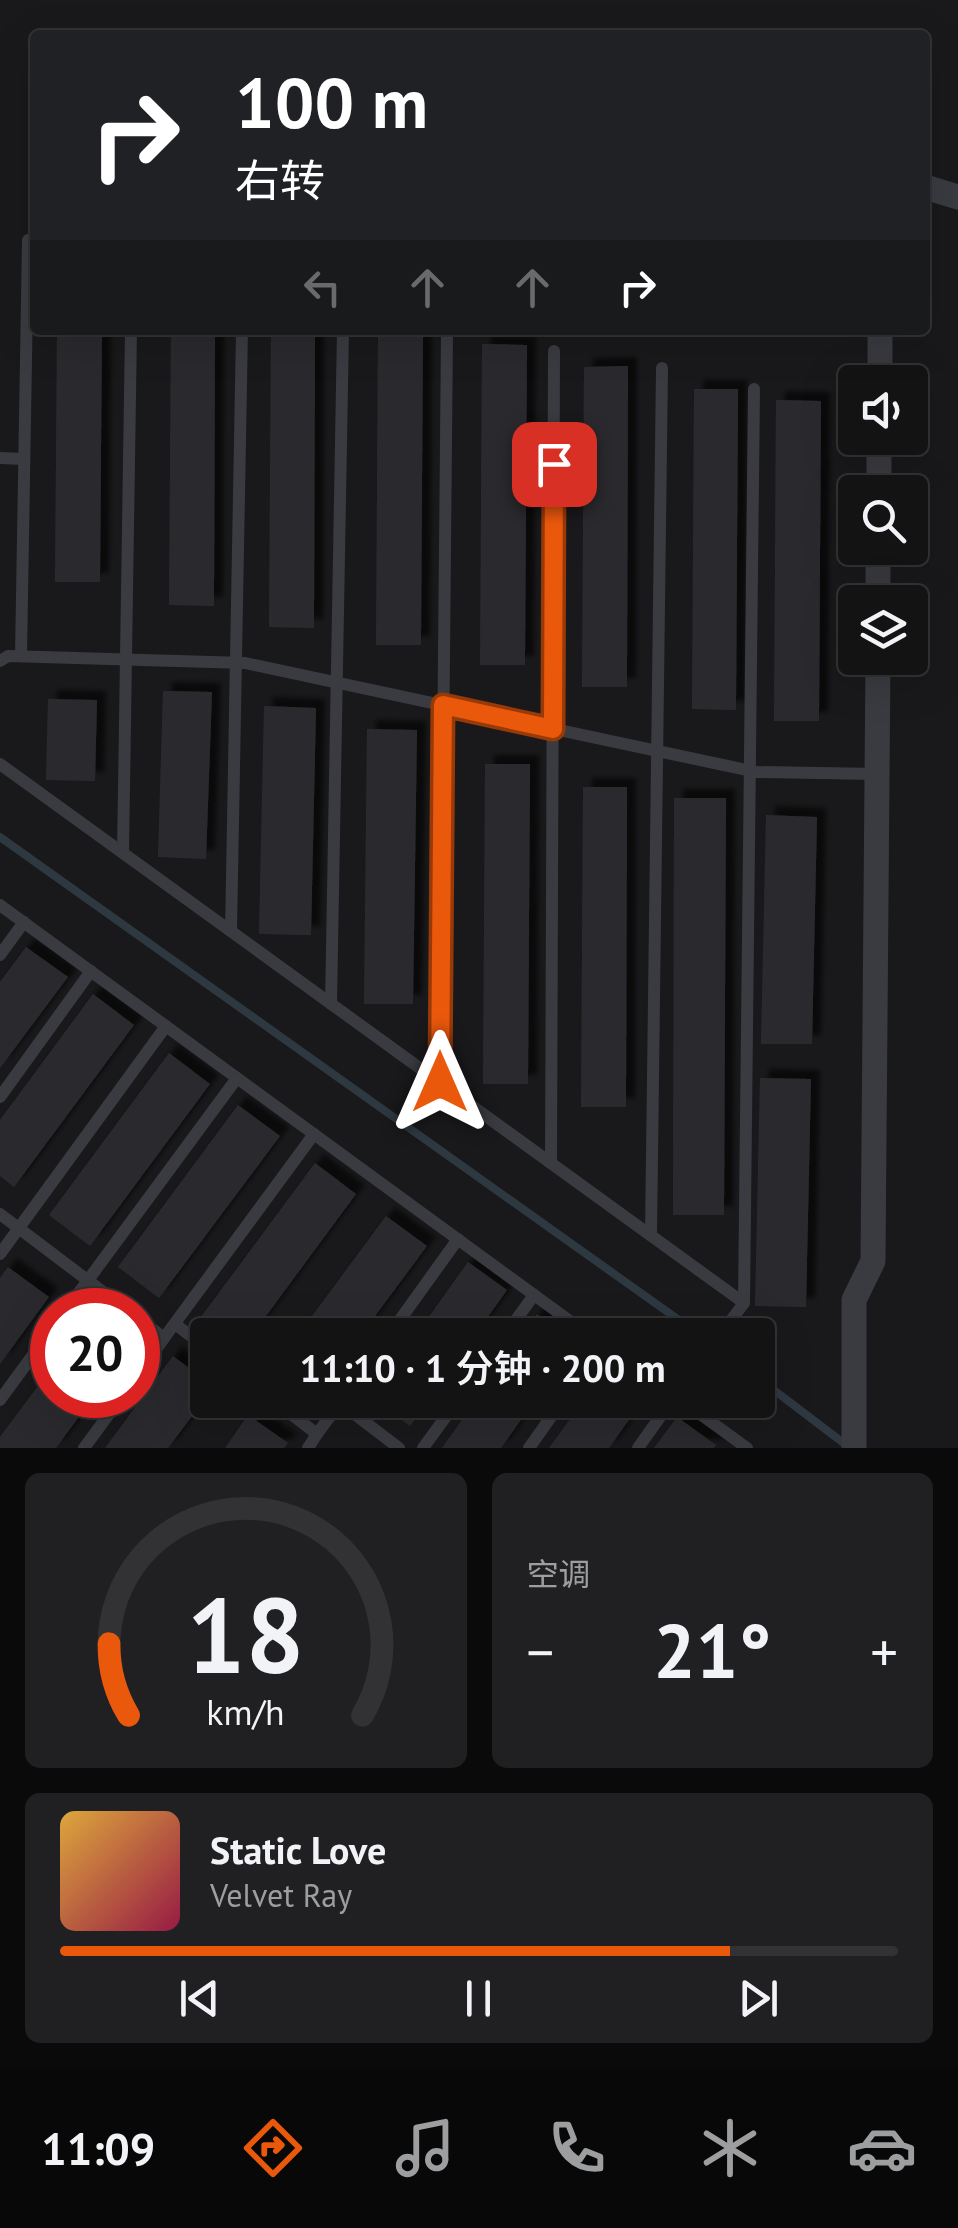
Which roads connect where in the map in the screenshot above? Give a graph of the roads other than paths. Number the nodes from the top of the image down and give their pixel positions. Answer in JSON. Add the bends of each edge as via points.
{"nodes":[{"id":1,"x":930,"y":189,"type":"edge"},
{"id":2,"x":958,"y":197,"type":"edge"},
{"id":3,"x":28,"y":240,"type":"dead end"},
{"id":4,"x":132,"y":335,"type":"edge"},
{"id":5,"x":242,"y":335,"type":"edge"},
{"id":6,"x":342,"y":335,"type":"edge"},
{"id":7,"x":446,"y":335,"type":"edge"},
{"id":8,"x":880,"y":335,"type":"edge"},
{"id":9,"x":554,"y":351,"type":"dead end"},
{"id":10,"x":880,"y":365,"type":"edge"},
{"id":11,"x":662,"y":368,"type":"dead end"},
{"id":12,"x":754,"y":389,"type":"dead end"},
{"id":13,"x":0,"y":458,"type":"edge"},
{"id":14,"x":24,"y":459,"type":"junction"},
{"id":15,"x":21,"y":656,"type":"junction"},
{"id":16,"x":126,"y":659,"type":"junction"},
{"id":17,"x":0,"y":661,"type":"edge"},
{"id":18,"x":236,"y":662,"type":"junction"},
{"id":19,"x":878,"y":675,"type":"edge"},
{"id":20,"x":336,"y":683,"type":"junction"},
{"id":21,"x":443,"y":705,"type":"junction"},
{"id":22,"x":553,"y":729,"type":"junction"},
{"id":23,"x":657,"y":751,"type":"junction"},
{"id":24,"x":0,"y":764,"type":"edge"},
{"id":25,"x":749,"y":771,"type":"junction"},
{"id":26,"x":877,"y":774,"type":"junction"},
{"id":27,"x":123,"y":853,"type":"junction"},
{"id":28,"x":0,"y":905,"type":"edge"},
{"id":29,"x":24,"y":922,"type":"junction"},
{"id":30,"x":231,"y":931,"type":"junction"},
{"id":31,"x":0,"y":955,"type":"edge"},
{"id":32,"x":91,"y":971,"type":"junction"},
{"id":33,"x":332,"y":1004,"type":"junction"},
{"id":34,"x":166,"y":1026,"type":"junction"},
{"id":35,"x":237,"y":1078,"type":"junction"},
{"id":36,"x":440,"y":1082,"type":"junction"},
{"id":37,"x":0,"y":1097,"type":"edge"},
{"id":38,"x":314,"y":1134,"type":"junction"},
{"id":39,"x":552,"y":1163,"type":"junction"},
{"id":40,"x":0,"y":1214,"type":"edge"},
{"id":41,"x":19,"y":1228,"type":"junction"},
{"id":42,"x":651,"y":1235,"type":"junction"},
{"id":43,"x":458,"y":1239,"type":"junction"},
{"id":44,"x":0,"y":1254,"type":"edge"},
{"id":45,"x":88,"y":1280,"type":"junction"},
{"id":46,"x":82,"y":1288,"type":"edge"},
{"id":47,"x":98,"y":1288,"type":"edge"},
{"id":48,"x":534,"y":1295,"type":"junction"},
{"id":49,"x":744,"y":1302,"type":"junction"},
{"id":50,"x":401,"y":1318,"type":"edge"},
{"id":51,"x":517,"y":1318,"type":"edge"},
{"id":52,"x":566,"y":1318,"type":"edge"},
{"id":53,"x":732,"y":1318,"type":"edge"},
{"id":54,"x":174,"y":1324,"type":"junction"},
{"id":55,"x":160,"y":1335,"type":"edge"},
{"id":56,"x":190,"y":1336,"type":"edge"},
{"id":57,"x":164,"y":1338,"type":"junction"},
{"id":58,"x":160,"y":1344,"type":"edge"},
{"id":59,"x":30,"y":1359,"type":"edge"},
{"id":60,"x":0,"y":1400,"type":"edge"},
{"id":61,"x":106,"y":1418,"type":"edge"},
{"id":62,"x":297,"y":1418,"type":"edge"},
{"id":63,"x":330,"y":1418,"type":"edge"},
{"id":64,"x":361,"y":1418,"type":"edge"},
{"id":65,"x":445,"y":1418,"type":"edge"},
{"id":66,"x":550,"y":1418,"type":"edge"},
{"id":67,"x":659,"y":1418,"type":"edge"},
{"id":68,"x":706,"y":1418,"type":"edge"},
{"id":69,"x":318,"y":1434,"type":"junction"},
{"id":70,"x":854,"y":1443,"type":"edge"},
{"id":71,"x":84,"y":1448,"type":"edge"},
{"id":72,"x":308,"y":1448,"type":"edge"},
{"id":73,"x":399,"y":1448,"type":"edge"},
{"id":74,"x":423,"y":1448,"type":"edge"},
{"id":75,"x":528,"y":1448,"type":"edge"},
{"id":76,"x":638,"y":1448,"type":"edge"},
{"id":77,"x":747,"y":1448,"type":"edge"}],
"edges":[{"from":1,"to":2,"type":"street"},
{"from":3,"to":14,"type":"lane"},
{"from":4,"to":16,"type":"lane"},
{"from":5,"to":18,"type":"lane"},
{"from":6,"to":20,"type":"lane"},
{"from":7,"to":21,"type":"lane"},
{"from":8,"to":10,"type":"street"},
{"from":9,"to":22,"type":"lane"},
{"from":11,"to":23,"type":"lane"},
{"from":12,"to":25,"type":"lane"},
{"from":13,"to":14,"type":"lane"},
{"from":14,"to":15,"type":"lane"},
{"from":15,"to":16,"type":"lane"},
{"from":15,"to":17,"type":"lane"},
{"from":16,"to":18,"type":"lane"},
{"from":16,"to":27,"type":"lane"},
{"from":18,"to":20,"type":"lane"},
{"from":18,"to":30,"type":"lane"},
{"from":19,"to":26,"type":"street"},
{"from":20,"to":21,"type":"lane"},
{"from":20,"to":33,"type":"lane"},
{"from":21,"to":22,"type":"lane"},
{"from":21,"to":36,"type":"lane"},
{"from":22,"to":23,"type":"lane"},
{"from":22,"to":39,"type":"lane"},
{"from":23,"to":25,"type":"lane"},
{"from":23,"to":42,"type":"lane"},
{"from":24,"to":27,"type":"lane"},
{"from":25,"to":26,"type":"lane"},
{"from":25,"to":49,"type":"lane"},
{"from":26,"to":70,"type":"street","via":[[873,1261],[854,1300]]},
{"from":27,"to":30,"type":"lane"},
{"from":28,"to":29,"type":"lane"},
{"from":29,"to":31,"type":"lane"},
{"from":29,"to":32,"type":"lane"},
{"from":30,"to":33,"type":"lane"},
{"from":32,"to":34,"type":"lane"},
{"from":32,"to":37,"type":"lane"},
{"from":33,"to":36,"type":"lane"},
{"from":34,"to":35,"type":"lane"},
{"from":34,"to":41,"type":"lane"},
{"from":35,"to":38,"type":"lane"},
{"from":35,"to":45,"type":"lane"},
{"from":36,"to":39,"type":"lane"},
{"from":38,"to":43,"type":"lane"},
{"from":38,"to":54,"type":"lane"},
{"from":39,"to":42,"type":"lane"},
{"from":40,"to":41,"type":"lane"},
{"from":41,"to":44,"type":"lane"},
{"from":41,"to":45,"type":"lane"},
{"from":42,"to":49,"type":"lane"},
{"from":43,"to":48,"type":"lane"},
{"from":43,"to":50,"type":"lane"},
{"from":45,"to":46,"type":"lane"},
{"from":45,"to":47,"type":"lane"},
{"from":48,"to":51,"type":"lane"},
{"from":48,"to":52,"type":"lane"},
{"from":49,"to":53,"type":"lane"},
{"from":54,"to":56,"type":"lane"},
{"from":54,"to":57,"type":"lane"},
{"from":55,"to":57,"type":"lane"},
{"from":57,"to":58,"type":"lane"},
{"from":59,"to":60,"type":"lane"},
{"from":61,"to":71,"type":"lane"},
{"from":62,"to":69,"type":"lane"},
{"from":63,"to":69,"type":"lane"},
{"from":64,"to":73,"type":"lane"},
{"from":65,"to":74,"type":"lane"},
{"from":66,"to":75,"type":"lane"},
{"from":67,"to":76,"type":"lane"},
{"from":68,"to":77,"type":"lane"},
{"from":69,"to":72,"type":"lane"}]}
